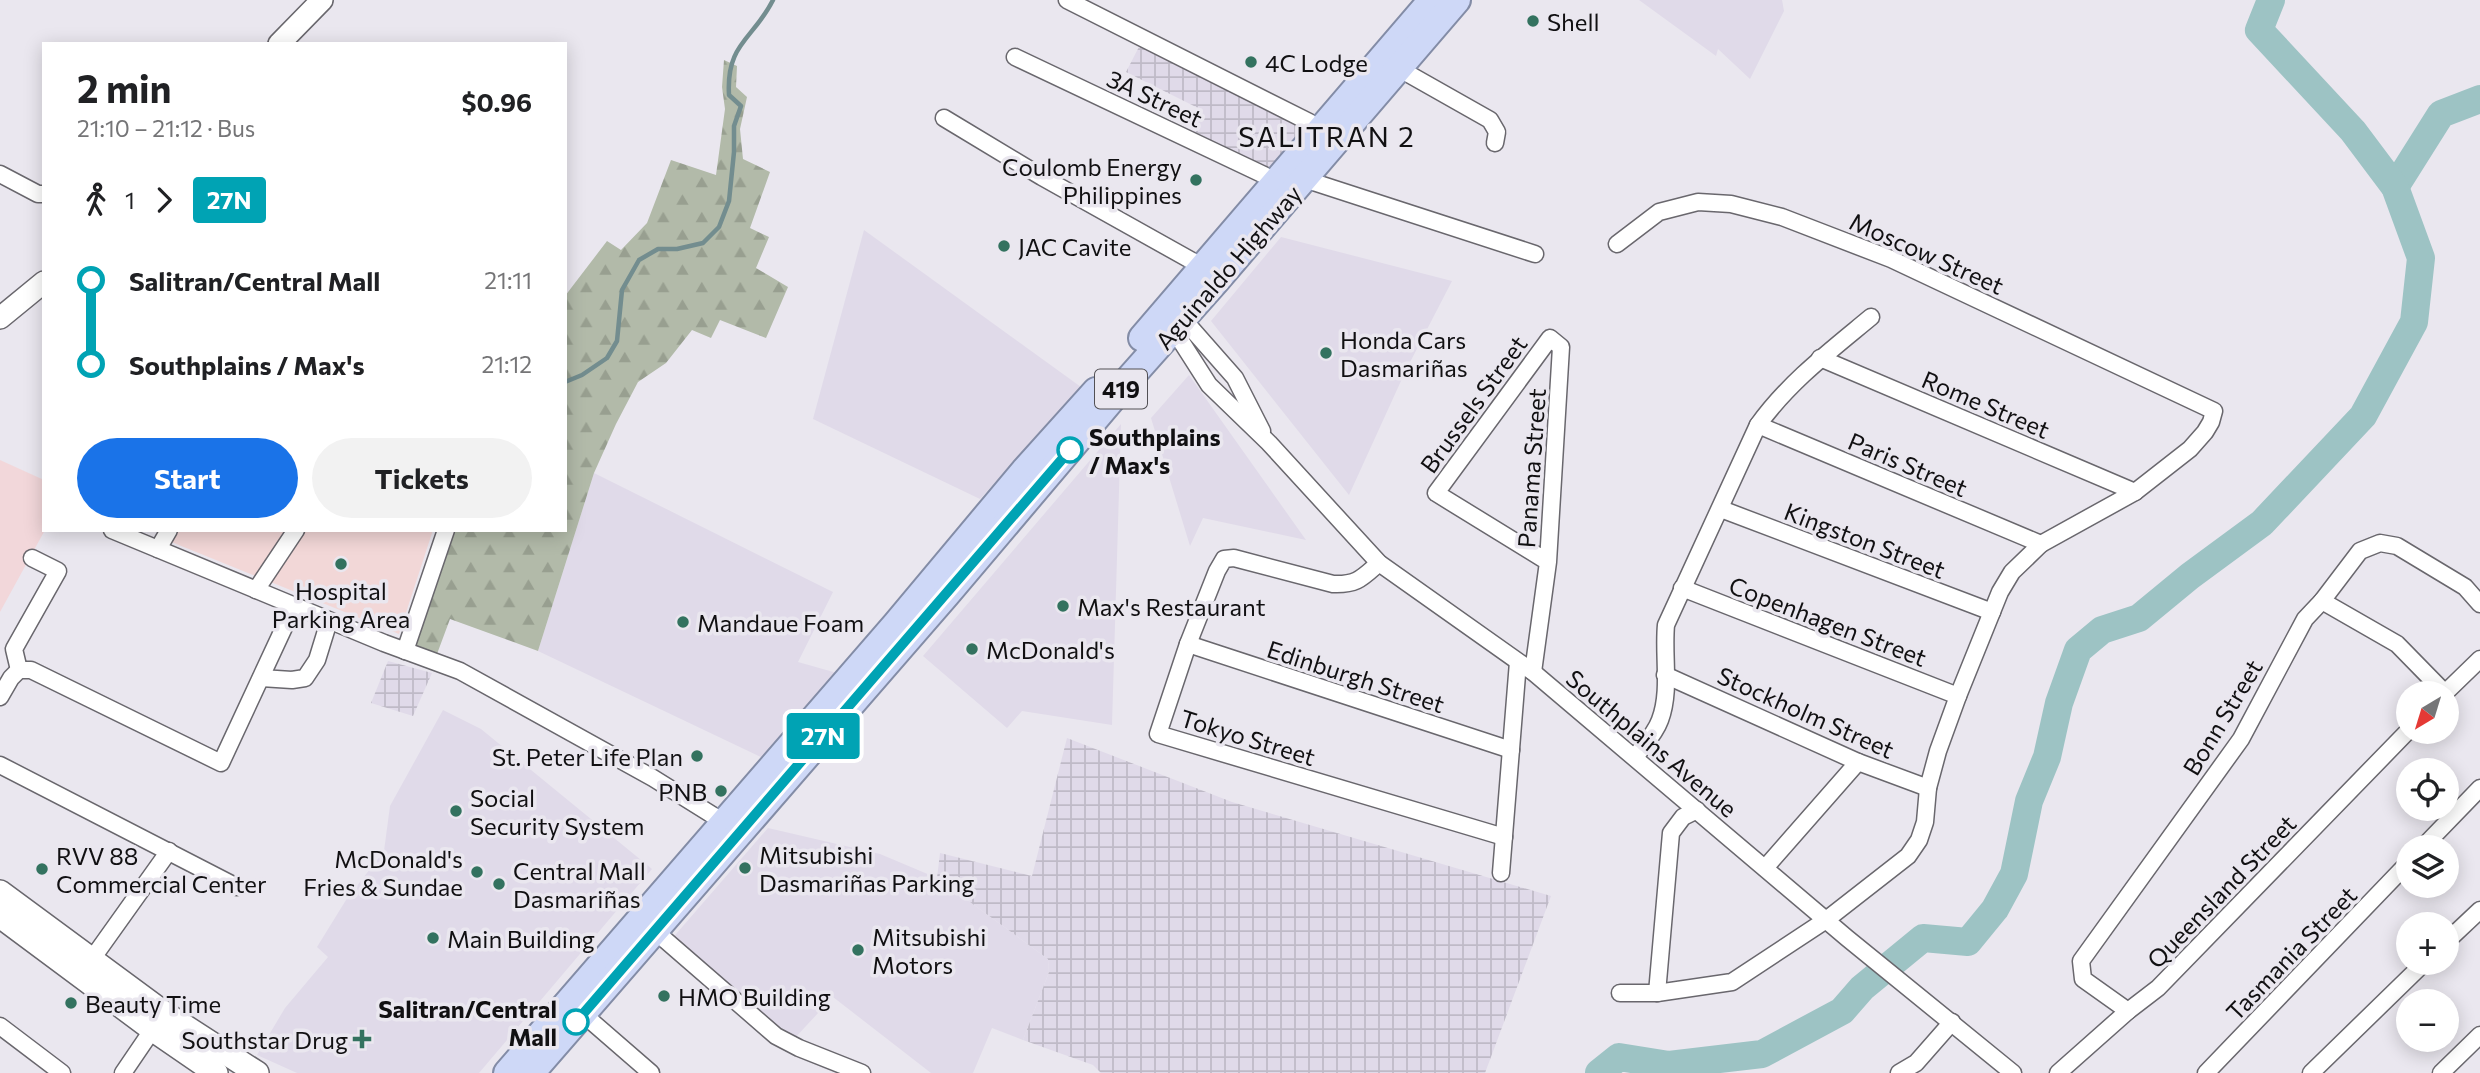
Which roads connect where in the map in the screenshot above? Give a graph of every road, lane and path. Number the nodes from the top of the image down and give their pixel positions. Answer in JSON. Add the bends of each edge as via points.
{"nodes":[{"id":1,"x":322,"y":0,"type":"edge"},
{"id":2,"x":1066,"y":0,"type":"edge"},
{"id":3,"x":1432,"y":0,"type":"edge"},
{"id":4,"x":1457,"y":0,"type":"edge"},
{"id":5,"x":281,"y":42,"type":"edge"},
{"id":6,"x":1015,"y":57,"type":"dead end"},
{"id":7,"x":1398,"y":68,"type":"junction"},
{"id":8,"x":944,"y":118,"type":"dead end"},
{"id":9,"x":1319,"y":131,"type":"junction"},
{"id":10,"x":1495,"y":143,"type":"dead end"},
{"id":11,"x":1304,"y":179,"type":"junction"},
{"id":12,"x":3,"y":181,"type":"edge"},
{"id":13,"x":1275,"y":182,"type":"junction"},
{"id":14,"x":42,"y":196,"type":"edge"},
{"id":15,"x":1617,"y":244,"type":"dead end"},
{"id":16,"x":1535,"y":254,"type":"dead end"},
{"id":17,"x":1209,"y":275,"type":"junction"},
{"id":18,"x":42,"y":284,"type":"edge"},
{"id":19,"x":1871,"y":317,"type":"dead end"},
{"id":20,"x":0,"y":318,"type":"edge"},
{"id":21,"x":1173,"y":321,"type":"junction"},
{"id":22,"x":1550,"y":338,"type":"joint"},
{"id":23,"x":1820,"y":358,"type":"junction"},
{"id":24,"x":1758,"y":425,"type":"junction"},
{"id":25,"x":1269,"y":443,"type":"junction"},
{"id":26,"x":2135,"y":492,"type":"junction"},
{"id":27,"x":1721,"y":509,"type":"junction"},
{"id":28,"x":117,"y":532,"type":"edge"},
{"id":29,"x":168,"y":532,"type":"edge"},
{"id":30,"x":295,"y":532,"type":"edge"},
{"id":31,"x":445,"y":532,"type":"edge"},
{"id":32,"x":2041,"y":544,"type":"junction"},
{"id":33,"x":158,"y":550,"type":"junction"},
{"id":34,"x":32,"y":558,"type":"dead end"},
{"id":35,"x":1548,"y":562,"type":"junction"},
{"id":36,"x":1379,"y":563,"type":"junction"},
{"id":37,"x":1682,"y":588,"type":"junction"},
{"id":38,"x":256,"y":590,"type":"junction"},
{"id":39,"x":2322,"y":601,"type":"junction"},
{"id":40,"x":2480,"y":604,"type":"edge"},
{"id":41,"x":294,"y":606,"type":"junction"},
{"id":42,"x":1992,"y":612,"type":"junction"},
{"id":43,"x":329,"y":621,"type":"junction"},
{"id":44,"x":1188,"y":644,"type":"junction"},
{"id":45,"x":405,"y":651,"type":"junction"},
{"id":46,"x":2480,"y":659,"type":"edge"},
{"id":47,"x":1518,"y":662,"type":"junction"},
{"id":48,"x":19,"y":670,"type":"junction"},
{"id":49,"x":1533,"y":672,"type":"junction"},
{"id":50,"x":1665,"y":675,"type":"junction"},
{"id":51,"x":261,"y":678,"type":"junction"},
{"id":52,"x":2433,"y":681,"type":"edge"},
{"id":53,"x":2457,"y":681,"type":"edge"},
{"id":54,"x":1958,"y":696,"type":"junction"},
{"id":55,"x":0,"y":697,"type":"edge"},
{"id":56,"x":2396,"y":743,"type":"edge"},
{"id":57,"x":1511,"y":750,"type":"junction"},
{"id":58,"x":1635,"y":757,"type":"junction"},
{"id":59,"x":1858,"y":762,"type":"junction"},
{"id":60,"x":0,"y":765,"type":"edge"},
{"id":61,"x":1928,"y":788,"type":"junction"},
{"id":62,"x":2480,"y":788,"type":"edge"},
{"id":63,"x":1697,"y":810,"type":"junction"},
{"id":64,"x":731,"y":828,"type":"junction"},
{"id":65,"x":2435,"y":835,"type":"edge"},
{"id":66,"x":1504,"y":837,"type":"junction"},
{"id":67,"x":169,"y":851,"type":"junction"},
{"id":68,"x":1765,"y":868,"type":"junction"},
{"id":69,"x":1502,"y":873,"type":"dead end"},
{"id":70,"x":2396,"y":876,"type":"edge"},
{"id":71,"x":237,"y":887,"type":"dead end"},
{"id":72,"x":0,"y":891,"type":"edge"},
{"id":73,"x":2480,"y":909,"type":"edge"},
{"id":74,"x":0,"y":916,"type":"edge"},
{"id":75,"x":1826,"y":920,"type":"junction"},
{"id":76,"x":647,"y":924,"type":"junction"},
{"id":77,"x":2459,"y":929,"type":"edge"},
{"id":78,"x":87,"y":967,"type":"junction"},
{"id":79,"x":2413,"y":975,"type":"edge"},
{"id":80,"x":1620,"y":993,"type":"dead end"},
{"id":81,"x":1657,"y":993,"type":"junction"},
{"id":82,"x":2128,"y":1011,"type":"junction"},
{"id":83,"x":583,"y":1014,"type":"junction"},
{"id":84,"x":158,"y":1021,"type":"junction"},
{"id":85,"x":1952,"y":1022,"type":"junction"},
{"id":86,"x":0,"y":1026,"type":"edge"},
{"id":87,"x":2480,"y":1035,"type":"edge"},
{"id":88,"x":520,"y":1068,"type":"edge"},
{"id":89,"x":2211,"y":1069,"type":"edge"},
{"id":90,"x":59,"y":1072,"type":"edge"},
{"id":91,"x":123,"y":1073,"type":"edge"},
{"id":92,"x":216,"y":1073,"type":"edge"},
{"id":93,"x":257,"y":1073,"type":"edge"},
{"id":94,"x":496,"y":1073,"type":"edge"},
{"id":95,"x":651,"y":1073,"type":"edge"},
{"id":96,"x":862,"y":1073,"type":"edge"},
{"id":97,"x":1899,"y":1073,"type":"edge"},
{"id":98,"x":2013,"y":1073,"type":"edge"},
{"id":99,"x":2058,"y":1073,"type":"edge"},
{"id":100,"x":2231,"y":1073,"type":"edge"},
{"id":101,"x":2311,"y":1073,"type":"edge"},
{"id":102,"x":2441,"y":1073,"type":"edge"}],
"edges":[{"from":1,"to":5,"type":"street"},
{"from":2,"to":9,"type":"street"},
{"from":3,"to":9,"type":"highway","name":"Aguinaldo Highway","number":"419"},
{"from":4,"to":7,"type":"highway","name":"Aguinaldo Highway","number":"419"},
{"from":6,"to":13,"type":"street","name":"3A Street"},
{"from":7,"to":10,"type":"street","via":[[1490,120],[1497,132]]},
{"from":7,"to":11,"type":"highway","name":"Aguinaldo Highway","number":"419"},
{"from":8,"to":17,"type":"street","via":[[1194,262]]},
{"from":9,"to":13,"type":"highway","name":"Aguinaldo Highway","number":"419"},
{"from":11,"to":16,"type":"street"},
{"from":11,"to":17,"type":"highway","name":"Aguinaldo Highway","number":"419"},
{"from":12,"to":14,"type":"street"},
{"from":13,"to":17,"type":"highway","name":"Aguinaldo Highway","number":"419"},
{"from":15,"to":26,"type":"street","name":"Moscow Street","via":[[1659,212],[1698,202],[1731,204],[1782,217],[1891,259],[2214,411],[2205,432],[2190,449]]},
{"from":17,"to":21,"type":"highway","name":"Aguinaldo Highway","number":"419"},
{"from":18,"to":20,"type":"street"},
{"from":19,"to":23,"type":"street"},
{"from":21,"to":25,"type":"street","name":"Southplains Avenue","via":[[1209,385]]},
{"from":21,"to":25,"type":"street","name":"Southplains Avenue","via":[[1235,378]]},
{"from":21,"to":64,"type":"highway","name":"Aguinaldo Highway","number":"419"},
{"from":22,"to":35,"type":"street","name":"Panama Street","via":[[1561,347]]},
{"from":22,"to":35,"type":"street","name":"Brussels Street","via":[[1436,493]]},
{"from":23,"to":24,"type":"street","via":[[1778,397]]},
{"from":23,"to":26,"type":"street","name":"Rome Street"},
{"from":24,"to":27,"type":"street"},
{"from":24,"to":32,"type":"street","name":"Paris Street"},
{"from":25,"to":36,"type":"street","name":"Southplains Avenue"},
{"from":26,"to":32,"type":"street"},
{"from":27,"to":37,"type":"street"},
{"from":27,"to":42,"type":"street","name":"Kingston Street"},
{"from":28,"to":33,"type":"street"},
{"from":29,"to":33,"type":"street"},
{"from":30,"to":38,"type":"street"},
{"from":31,"to":45,"type":"street"},
{"from":32,"to":42,"type":"street","via":[[2012,572]]},
{"from":33,"to":38,"type":"street"},
{"from":34,"to":48,"type":"street","via":[[58,571],[14,649]]},
{"from":35,"to":49,"type":"street"},
{"from":36,"to":44,"type":"street","name":"Tokyo Street","via":[[1345,585],[1224,559]]},
{"from":36,"to":47,"type":"street","name":"Southplains Avenue"},
{"from":37,"to":50,"type":"street","via":[[1666,625]]},
{"from":37,"to":54,"type":"street","name":"Copenhagen Street"},
{"from":38,"to":41,"type":"street"},
{"from":39,"to":40,"type":"street","name":"Bonn Street","via":[[2360,551],[2380,543],[2397,546],[2465,587]]},
{"from":39,"to":52,"type":"street","via":[[2397,643]]},
{"from":39,"to":82,"type":"street","name":"Bonn Street","via":[[2294,636],[2241,738],[2081,961],[2083,979]]},
{"from":41,"to":43,"type":"street"},
{"from":41,"to":51,"type":"street"},
{"from":42,"to":54,"type":"street"},
{"from":43,"to":45,"type":"street"},
{"from":43,"to":51,"type":"street","via":[[317,660],[305,678]]},
{"from":44,"to":57,"type":"street","name":"Edinburgh Street"},
{"from":44,"to":66,"type":"street","name":"Tokyo Street","via":[[1158,734]]},
{"from":45,"to":64,"type":"street","via":[[460,671],[653,778]]},
{"from":46,"to":53,"type":"street"},
{"from":47,"to":49,"type":"street","name":"Southplains Avenue"},
{"from":47,"to":57,"type":"street"},
{"from":48,"to":51,"type":"street","via":[[32,670],[221,764]]},
{"from":48,"to":55,"type":"street"},
{"from":49,"to":58,"type":"street","name":"Southplains Avenue"},
{"from":50,"to":58,"type":"street","via":[[1659,722]]},
{"from":50,"to":59,"type":"street","name":"Stockholm Street"},
{"from":54,"to":61,"type":"street"},
{"from":56,"to":82,"type":"street","name":"Queensland Street","via":[[2158,988]]},
{"from":57,"to":66,"type":"street"},
{"from":58,"to":63,"type":"street","name":"Southplains Avenue"},
{"from":59,"to":61,"type":"street","name":"Stockholm Street"},
{"from":59,"to":68,"type":"street"},
{"from":60,"to":67,"type":"street"},
{"from":61,"to":75,"type":"street","via":[[1926,822],[1908,856]]},
{"from":62,"to":65,"type":"street"},
{"from":63,"to":68,"type":"street","name":"Southplains Avenue"},
{"from":63,"to":81,"type":"street","via":[[1683,817],[1671,833]]},
{"from":64,"to":76,"type":"highway","name":"Aguinaldo Highway","number":"419"},
{"from":66,"to":69,"type":"street"},
{"from":67,"to":71,"type":"street"},
{"from":67,"to":78,"type":"street"},
{"from":68,"to":75,"type":"street","name":"Southplains Avenue"},
{"from":70,"to":89,"type":"street","name":"Tasmania Street"},
{"from":72,"to":78,"type":"main road"},
{"from":73,"to":77,"type":"street"},
{"from":74,"to":78,"type":"main road"},
{"from":75,"to":81,"type":"street","via":[[1732,982]]},
{"from":75,"to":85,"type":"street","name":"Southplains Avenue"},
{"from":76,"to":83,"type":"highway","name":"Aguinaldo Highway","number":"419"},
{"from":76,"to":88,"type":"highway","name":"Aguinaldo Highway","number":"419"},
{"from":76,"to":96,"type":"street","via":[[776,1036]]},
{"from":78,"to":84,"type":"main road"},
{"from":79,"to":101,"type":"street"},
{"from":80,"to":81,"type":"street"},
{"from":82,"to":99,"type":"street","name":"Queensland Street"},
{"from":83,"to":88,"type":"highway","name":"Aguinaldo Highway","number":"419"},
{"from":83,"to":95,"type":"street"},
{"from":84,"to":91,"type":"street"},
{"from":84,"to":92,"type":"main road"},
{"from":84,"to":93,"type":"main road"},
{"from":85,"to":97,"type":"street","via":[[1916,1063]]},
{"from":85,"to":98,"type":"street","name":"Southplains Avenue"},
{"from":86,"to":90,"type":"street"},
{"from":87,"to":102,"type":"street"},
{"from":88,"to":94,"type":"highway","via":[[502,1066]]},
{"from":89,"to":100,"type":"street"}]}
